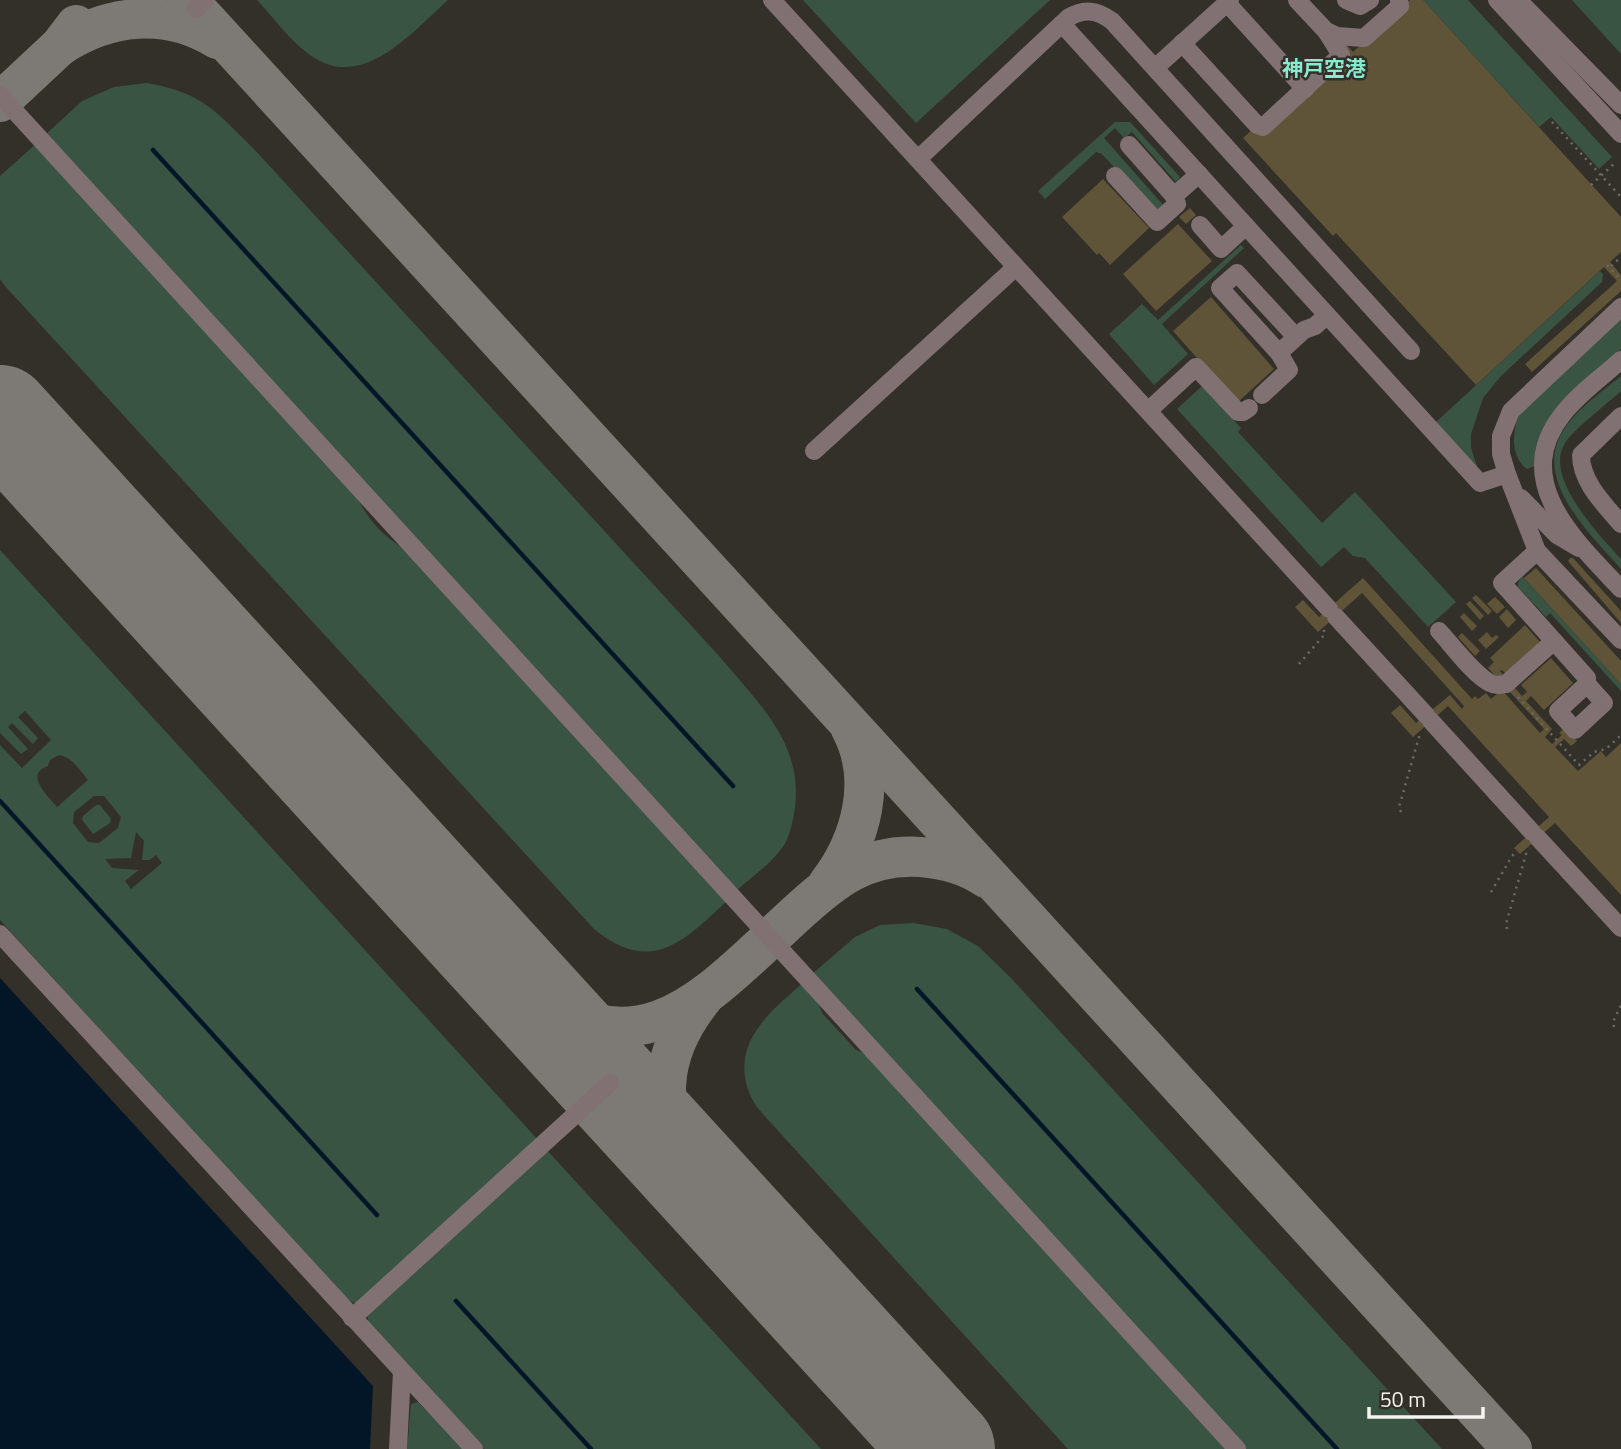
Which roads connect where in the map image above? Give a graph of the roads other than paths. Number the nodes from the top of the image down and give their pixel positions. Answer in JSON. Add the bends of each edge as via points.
{"nodes":[{"id":1,"x":772,"y":0,"type":"edge"},
{"id":2,"x":1297,"y":0,"type":"edge"},
{"id":3,"x":1346,"y":0,"type":"edge"},
{"id":4,"x":1370,"y":0,"type":"edge"},
{"id":5,"x":1399,"y":0,"type":"edge"},
{"id":6,"x":1497,"y":0,"type":"edge"},
{"id":7,"x":1518,"y":0,"type":"edge"},
{"id":8,"x":1228,"y":1,"type":"edge"},
{"id":9,"x":1062,"y":24,"type":"junction"},
{"id":10,"x":1326,"y":31,"type":"junction"},
{"id":11,"x":1182,"y":43,"type":"junction"},
{"id":12,"x":1155,"y":68,"type":"junction"},
{"id":13,"x":1305,"y":89,"type":"junction"},
{"id":14,"x":0,"y":95,"type":"edge"},
{"id":15,"x":1621,"y":105,"type":"edge"},
{"id":16,"x":1621,"y":134,"type":"edge"},
{"id":17,"x":1129,"y":145,"type":"dead end"},
{"id":18,"x":918,"y":159,"type":"junction"},
{"id":19,"x":1199,"y":174,"type":"junction"},
{"id":20,"x":1115,"y":176,"type":"dead end"},
{"id":21,"x":1174,"y":196,"type":"junction"},
{"id":22,"x":1200,"y":225,"type":"dead end"},
{"id":23,"x":1246,"y":226,"type":"junction"},
{"id":24,"x":1016,"y":267,"type":"junction"},
{"id":25,"x":1621,"y":307,"type":"edge"},
{"id":26,"x":1327,"y":315,"type":"junction"},
{"id":27,"x":1296,"y":337,"type":"junction"},
{"id":28,"x":1411,"y":351,"type":"dead end"},
{"id":29,"x":1279,"y":353,"type":"junction"},
{"id":30,"x":1621,"y":360,"type":"edge"},
{"id":31,"x":1147,"y":411,"type":"junction"},
{"id":32,"x":1621,"y":416,"type":"edge"},
{"id":33,"x":814,"y":451,"type":"dead end"},
{"id":34,"x":1509,"y":481,"type":"junction"},
{"id":35,"x":1621,"y":524,"type":"edge"},
{"id":36,"x":1537,"y":551,"type":"junction"},
{"id":37,"x":1588,"y":553,"type":"junction"},
{"id":38,"x":1618,"y":584,"type":"edge"},
{"id":39,"x":1439,"y":631,"type":"dead end"},
{"id":40,"x":1621,"y":640,"type":"edge"},
{"id":41,"x":1554,"y":641,"type":"junction"},
{"id":42,"x":1587,"y":684,"type":"dead end"},
{"id":43,"x":1621,"y":928,"type":"edge"},
{"id":44,"x":0,"y":934,"type":"edge"},
{"id":45,"x":610,"y":1083,"type":"dead end"},
{"id":46,"x":352,"y":1318,"type":"junction"},
{"id":47,"x":402,"y":1372,"type":"junction"},
{"id":48,"x":398,"y":1449,"type":"edge"},
{"id":49,"x":474,"y":1449,"type":"edge"},
{"id":50,"x":1237,"y":1449,"type":"edge"}],
"edges":[{"from":1,"to":18,"type":"street"},
{"from":2,"to":10,"type":"street"},
{"from":3,"to":4,"type":"street","via":[[1360,6]]},
{"from":5,"to":10,"type":"street","via":[[1400,6],[1364,37]]},
{"from":6,"to":16,"type":"street"},
{"from":7,"to":15,"type":"street"},
{"from":8,"to":11,"type":"street"},
{"from":8,"to":13,"type":"street"},
{"from":9,"to":12,"type":"street","via":[[1083,11],[1103,15]]},
{"from":9,"to":18,"type":"street"},
{"from":9,"to":19,"type":"street"},
{"from":10,"to":13,"type":"street","via":[[1341,55]]},
{"from":11,"to":12,"type":"street"},
{"from":11,"to":13,"type":"street","via":[[1261,127]]},
{"from":12,"to":28,"type":"street"},
{"from":14,"to":50,"type":"street"},
{"from":17,"to":21,"type":"street"},
{"from":18,"to":24,"type":"street"},
{"from":19,"to":21,"type":"street"},
{"from":19,"to":23,"type":"street"},
{"from":20,"to":21,"type":"street","via":[[1157,222],[1177,204]]},
{"from":22,"to":23,"type":"street","via":[[1221,249]]},
{"from":23,"to":26,"type":"street"},
{"from":24,"to":31,"type":"street"},
{"from":24,"to":33,"type":"street"},
{"from":25,"to":34,"type":"street","via":[[1511,411],[1501,454]]},
{"from":26,"to":27,"type":"street"},
{"from":26,"to":34,"type":"street","via":[[1346,347],[1480,483]]},
{"from":27,"to":29,"type":"street"},
{"from":27,"to":29,"type":"street","via":[[1237,273],[1220,288]]},
{"from":29,"to":31,"type":"street","via":[[1289,370],[1243,412],[1196,367]]},
{"from":30,"to":37,"type":"street","via":[[1563,413],[1542,453],[1548,495]]},
{"from":31,"to":43,"type":"street","via":[[1329,618]]},
{"from":32,"to":35,"type":"street","via":[[1581,455],[1583,471],[1594,491]]},
{"from":34,"to":36,"type":"street"},
{"from":34,"to":37,"type":"street","via":[[1557,535]]},
{"from":36,"to":40,"type":"street"},
{"from":36,"to":41,"type":"street","via":[[1502,583]]},
{"from":37,"to":38,"type":"street"},
{"from":39,"to":41,"type":"street","via":[[1480,675],[1497,686],[1506,684]]},
{"from":41,"to":42,"type":"street","via":[[1587,678]]},
{"from":44,"to":46,"type":"street"},
{"from":45,"to":46,"type":"street"},
{"from":46,"to":47,"type":"street"},
{"from":47,"to":48,"type":"street"},
{"from":47,"to":49,"type":"street"}]}
